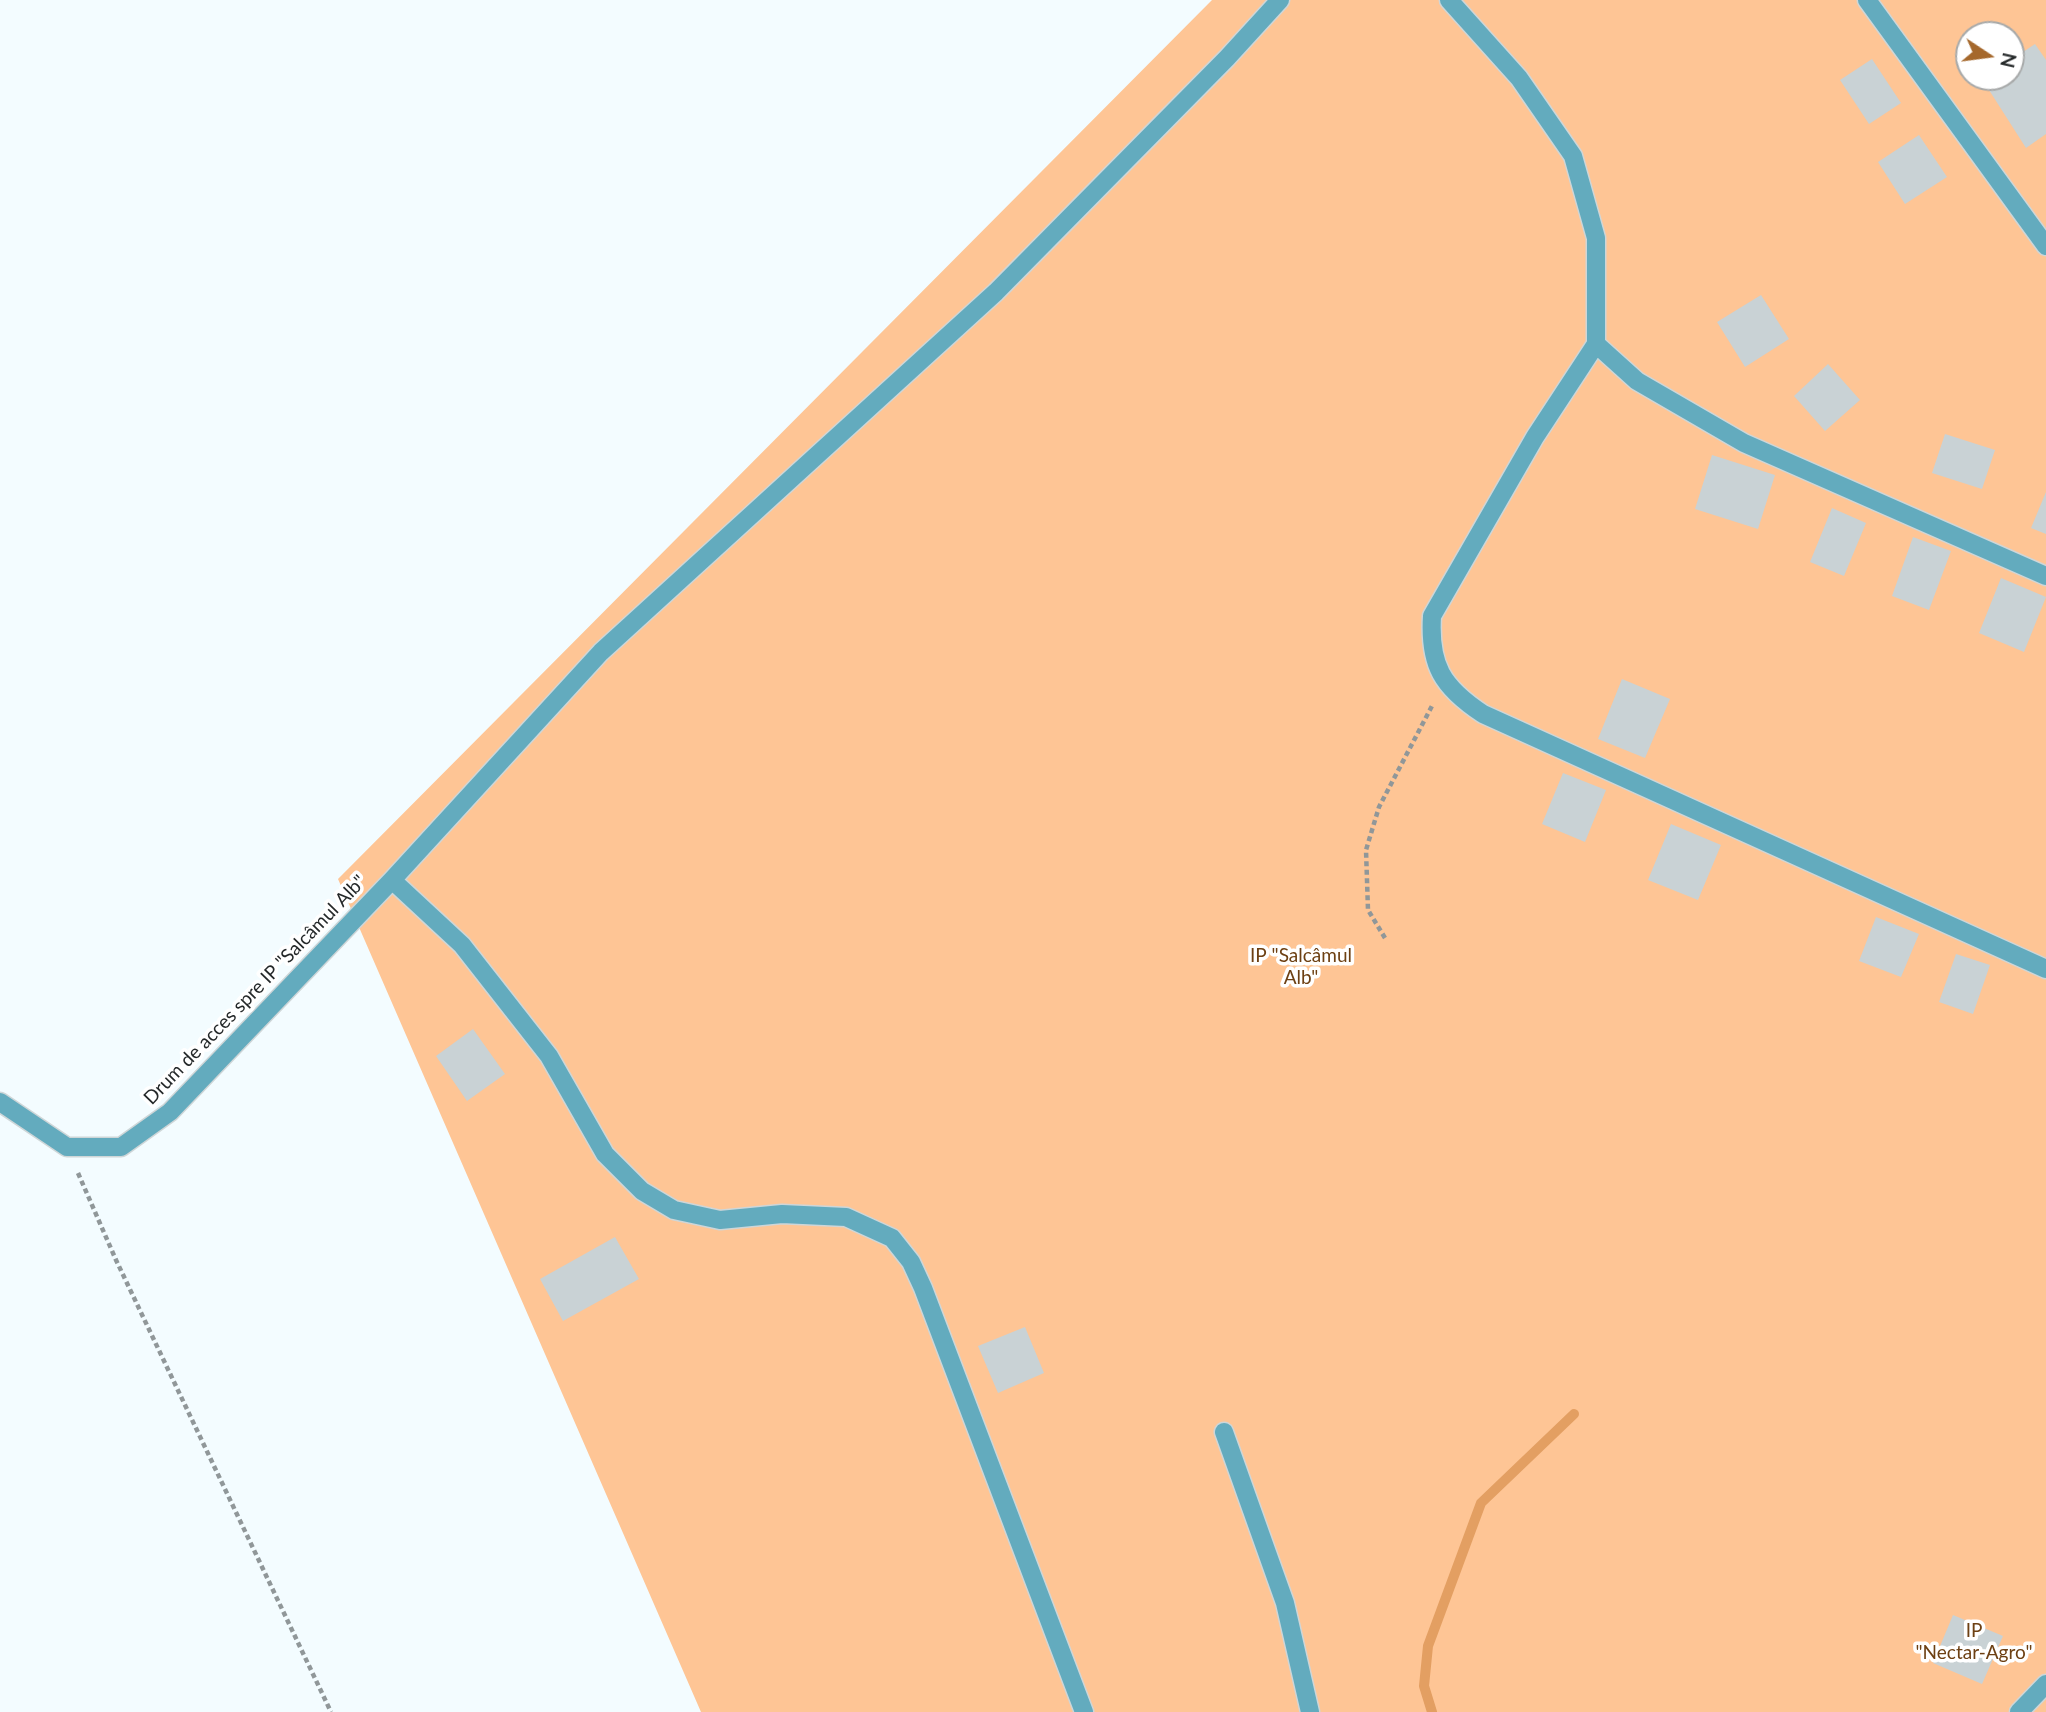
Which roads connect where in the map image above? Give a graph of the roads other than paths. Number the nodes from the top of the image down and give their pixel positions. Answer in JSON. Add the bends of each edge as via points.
{"nodes":[{"id":1,"x":1280,"y":0,"type":"edge"},
{"id":2,"x":1449,"y":0,"type":"edge"},
{"id":3,"x":1867,"y":0,"type":"edge"},
{"id":4,"x":2046,"y":246,"type":"edge"},
{"id":5,"x":1596,"y":344,"type":"junction"},
{"id":6,"x":2046,"y":576,"type":"edge"},
{"id":7,"x":392,"y":880,"type":"junction"},
{"id":8,"x":2046,"y":969,"type":"edge"},
{"id":9,"x":0,"y":1102,"type":"edge"},
{"id":10,"x":1224,"y":1432,"type":"dead end"},
{"id":11,"x":2046,"y":1684,"type":"edge"},
{"id":12,"x":1084,"y":1712,"type":"edge"},
{"id":13,"x":1310,"y":1712,"type":"edge"},
{"id":14,"x":2020,"y":1712,"type":"edge"}],
"edges":[{"from":1,"to":7,"type":"street","name":"Drum de acces spre IP \"Salcâmul Alb\"","via":[[996,292],[601,652]]},
{"from":2,"to":5,"type":"street","via":[[1519,78],[1573,156],[1596,238]]},
{"from":3,"to":4,"type":"street"},
{"from":5,"to":6,"type":"street","via":[[1637,381],[1744,443]]},
{"from":5,"to":8,"type":"street","via":[[1535,437],[1432,616],[1430,647],[1446,683],[1483,714]]},
{"from":7,"to":9,"type":"street","name":"Drum de acces spre IP \"Salcâmul Alb\"","via":[[170,1112],[121,1147],[67,1147]]},
{"from":7,"to":12,"type":"street","via":[[462,944],[549,1056],[606,1154],[642,1191],[674,1210],[720,1220],[782,1214],[846,1217],[892,1238],[911,1262],[923,1288]]},
{"from":10,"to":13,"type":"street","via":[[1285,1603]]},
{"from":11,"to":14,"type":"street"}]}
